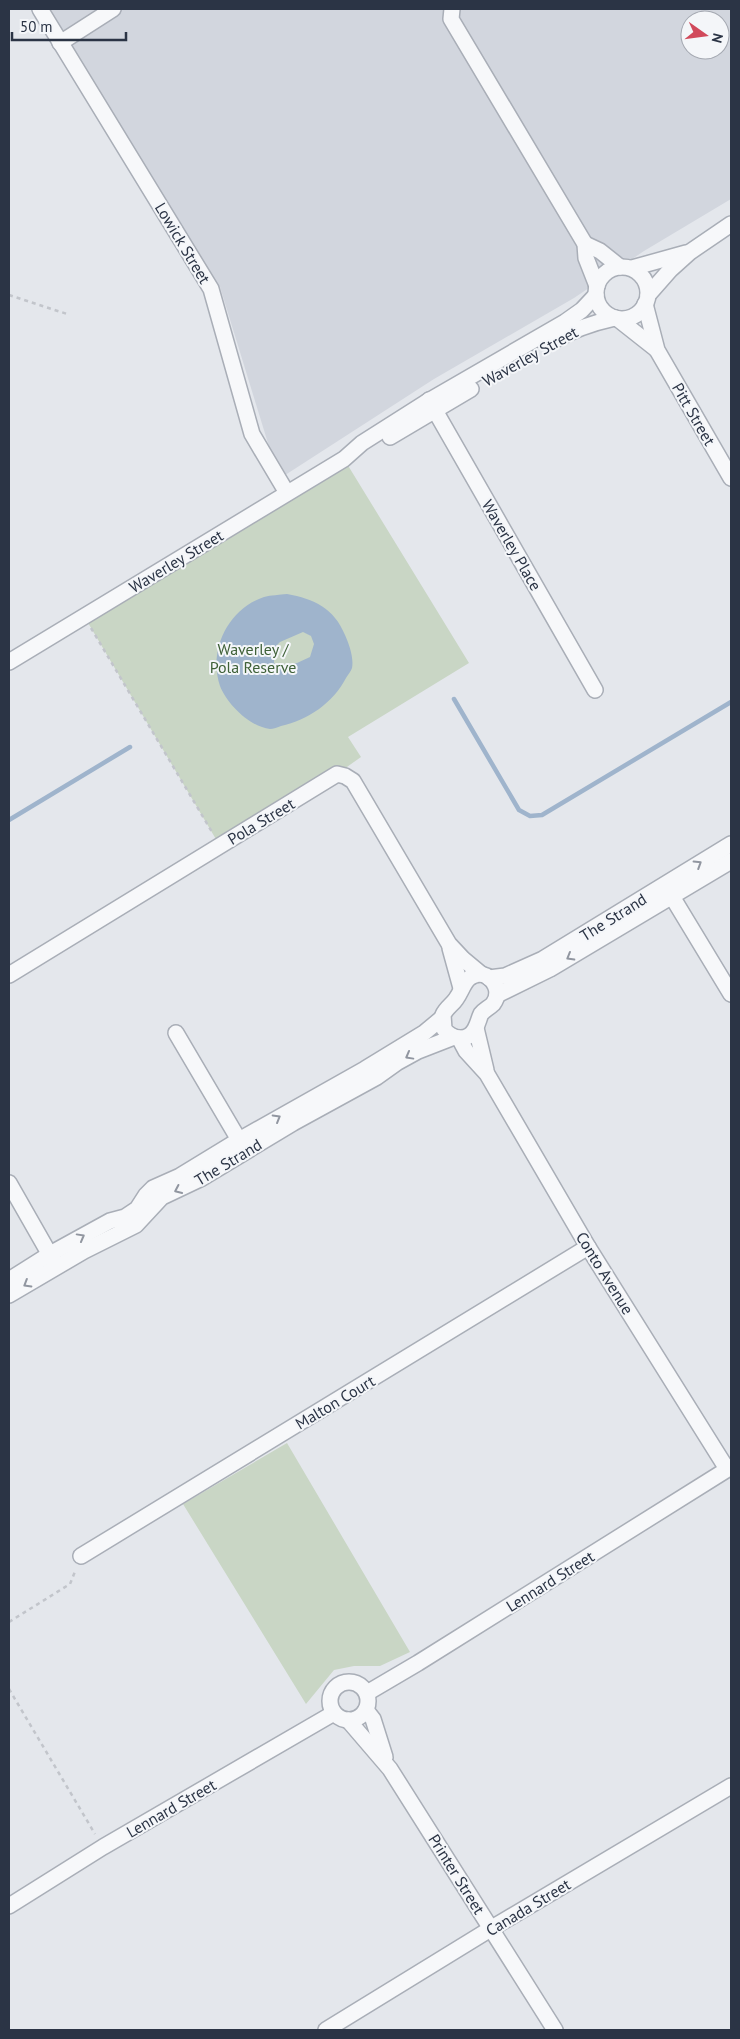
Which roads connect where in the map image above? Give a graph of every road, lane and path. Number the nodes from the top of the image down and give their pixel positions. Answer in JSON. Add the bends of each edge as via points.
{"nodes":[{"id":1,"x":40,"y":9,"type":"edge"},
{"id":2,"x":114,"y":9,"type":"edge"},
{"id":3,"x":452,"y":9,"type":"edge"},
{"id":4,"x":60,"y":43,"type":"junction"},
{"id":5,"x":731,"y":224,"type":"edge"},
{"id":6,"x":585,"y":244,"type":"junction"},
{"id":7,"x":690,"y":252,"type":"junction"},
{"id":8,"x":626,"y":268,"type":"junction"},
{"id":9,"x":596,"y":290,"type":"junction"},
{"id":10,"x":9,"y":295,"type":"edge"},
{"id":11,"x":646,"y":300,"type":"junction"},
{"id":12,"x":67,"y":314,"type":"dead end"},
{"id":13,"x":617,"y":318,"type":"junction"},
{"id":14,"x":657,"y":350,"type":"junction"},
{"id":15,"x":525,"y":351,"type":"junction"},
{"id":16,"x":432,"y":405,"type":"junction"},
{"id":17,"x":731,"y":478,"type":"edge"},
{"id":18,"x":287,"y":493,"type":"junction"},
{"id":19,"x":84,"y":616,"type":"junction"},
{"id":20,"x":9,"y":662,"type":"edge"},
{"id":21,"x":595,"y":690,"type":"dead end"},
{"id":22,"x":731,"y":844,"type":"edge"},
{"id":23,"x":220,"y":846,"type":"junction"},
{"id":24,"x":731,"y":861,"type":"edge"},
{"id":25,"x":669,"y":891,"type":"junction"},
{"id":26,"x":449,"y":944,"type":"junction"},
{"id":27,"x":9,"y":975,"type":"edge"},
{"id":28,"x":485,"y":976,"type":"junction"},
{"id":29,"x":462,"y":988,"type":"junction"},
{"id":30,"x":731,"y":994,"type":"edge"},
{"id":31,"x":497,"y":995,"type":"junction"},
{"id":32,"x":442,"y":1018,"type":"junction"},
{"id":33,"x":476,"y":1028,"type":"junction"},
{"id":34,"x":176,"y":1033,"type":"dead end"},
{"id":35,"x":456,"y":1038,"type":"junction"},
{"id":36,"x":486,"y":1074,"type":"junction"},
{"id":37,"x":239,"y":1140,"type":"junction"},
{"id":38,"x":9,"y":1183,"type":"edge"},
{"id":39,"x":588,"y":1247,"type":"junction"},
{"id":40,"x":53,"y":1260,"type":"junction"},
{"id":41,"x":9,"y":1280,"type":"edge"},
{"id":42,"x":9,"y":1295,"type":"edge"},
{"id":43,"x":729,"y":1468,"type":"edge"},
{"id":44,"x":81,"y":1556,"type":"joint"},
{"id":45,"x":9,"y":1622,"type":"edge"},
{"id":46,"x":9,"y":1689,"type":"edge"},
{"id":47,"x":367,"y":1693,"type":"junction"},
{"id":48,"x":366,"y":1710,"type":"junction"},
{"id":49,"x":341,"y":1717,"type":"junction"},
{"id":50,"x":390,"y":1769,"type":"junction"},
{"id":51,"x":731,"y":1786,"type":"edge"},
{"id":52,"x":103,"y":1848,"type":"junction"},
{"id":53,"x":9,"y":1906,"type":"edge"},
{"id":54,"x":492,"y":1928,"type":"junction"},
{"id":55,"x":326,"y":2030,"type":"edge"},
{"id":56,"x":555,"y":2030,"type":"edge"}],
"edges":[{"from":1,"to":4,"type":"street","name":"Lowick Street"},
{"from":2,"to":4,"type":"street"},
{"from":3,"to":6,"type":"street","via":[[451,19]]},
{"from":4,"to":18,"type":"street","name":"Lowick Street","via":[[211,289],[252,434]]},
{"from":5,"to":7,"type":"street"},
{"from":6,"to":8,"type":"street"},
{"from":6,"to":9,"type":"street"},
{"from":7,"to":8,"type":"street"},
{"from":7,"to":11,"type":"street","via":[[670,270]]},
{"from":8,"to":9,"type":"street","via":[[603,274]]},
{"from":8,"to":11,"type":"street","via":[[644,278]]},
{"from":9,"to":13,"type":"street","via":[[604,312]]},
{"from":9,"to":15,"type":"street","name":"Waverley Street","via":[[582,310]]},
{"from":10,"to":12,"type":"path"},
{"from":11,"to":13,"type":"street","via":[[633,316]]},
{"from":11,"to":14,"type":"street","name":"Pitt Street"},
{"from":13,"to":14,"type":"street","name":"Pitt Street"},
{"from":13,"to":15,"type":"street","name":"Waverley Street","via":[[568,332]]},
{"from":14,"to":17,"type":"street","name":"Pitt Street"},
{"from":15,"to":16,"type":"street","name":"Waverley Street"},
{"from":16,"to":18,"type":"street","name":"Waverley Street","via":[[362,443],[344,459]]},
{"from":16,"to":21,"type":"street","name":"Waverley Place"},
{"from":18,"to":19,"type":"street","name":"Waverley Street"},
{"from":19,"to":20,"type":"street","name":"Waverley Street"},
{"from":19,"to":23,"type":"path"},
{"from":25,"to":22,"type":"street","name":"The Strand","one_way":true},
{"from":23,"to":26,"type":"street","name":"Pola Street","via":[[337,774],[345,776],[353,781]]},
{"from":23,"to":27,"type":"street","name":"Pola Street"},
{"from":24,"to":25,"type":"street","name":"The Strand"},
{"from":25,"to":28,"type":"street","name":"The Strand","via":[[543,959],[505,976]]},
{"from":25,"to":30,"type":"street"},
{"from":25,"to":31,"type":"street","name":"The Strand","one_way":true,"via":[[550,969]]},
{"from":26,"to":28,"type":"street","name":"Pola Street"},
{"from":26,"to":29,"type":"street","name":"Pola Street"},
{"from":28,"to":29,"type":"street","name":"The Strand","via":[[474,975]]},
{"from":28,"to":31,"type":"street","via":[[495,984]]},
{"from":29,"to":32,"type":"street","name":"The Strand"},
{"from":31,"to":33,"type":"street","via":[[492,1005],[481,1014]]},
{"from":32,"to":35,"type":"street","name":"Conto Avenue","via":[[444,1029]]},
{"from":37,"to":32,"type":"street","name":"The Strand","one_way":true,"via":[[365,1069],[424,1033]]},
{"from":33,"to":35,"type":"street","name":"The Strand","via":[[469,1036]]},
{"from":33,"to":36,"type":"street","name":"Conto Avenue"},
{"from":34,"to":37,"type":"street"},
{"from":35,"to":36,"type":"street","name":"Conto Avenue"},
{"from":35,"to":40,"type":"street","name":"The Strand","one_way":true,"via":[[418,1051],[202,1178],[162,1197],[136,1225]]},
{"from":36,"to":39,"type":"street","name":"Conto Avenue"},
{"from":40,"to":37,"type":"street","name":"The Strand","one_way":true,"via":[[110,1221],[138,1209],[153,1188],[180,1176]]},
{"from":38,"to":40,"type":"street"},
{"from":39,"to":43,"type":"street","name":"Conto Avenue"},
{"from":39,"to":44,"type":"street","name":"Malton Court"},
{"from":40,"to":41,"type":"street","name":"The Strand"},
{"from":40,"to":42,"type":"street","name":"The Strand","one_way":true},
{"from":43,"to":47,"type":"street","name":"Lennard Street"},
{"from":44,"to":45,"type":"path","via":[[70,1584]]},
{"from":46,"to":52,"type":"path"},
{"from":47,"to":48,"type":"street"},
{"from":47,"to":49,"type":"street","via":[[358,1683],[339,1684],[330,1701]]},
{"from":48,"to":49,"type":"street","via":[[358,1718]]},
{"from":48,"to":50,"type":"street","name":"Printer Street"},
{"from":49,"to":50,"type":"street","name":"Printer Street"},
{"from":49,"to":52,"type":"street","name":"Lennard Street"},
{"from":50,"to":54,"type":"street","name":"Printer Street"},
{"from":51,"to":54,"type":"street","name":"Canada Street"},
{"from":52,"to":53,"type":"street","name":"Lennard Street"},
{"from":54,"to":55,"type":"street","name":"Canada Street"},
{"from":54,"to":56,"type":"street","name":"Printer Street"}]}
